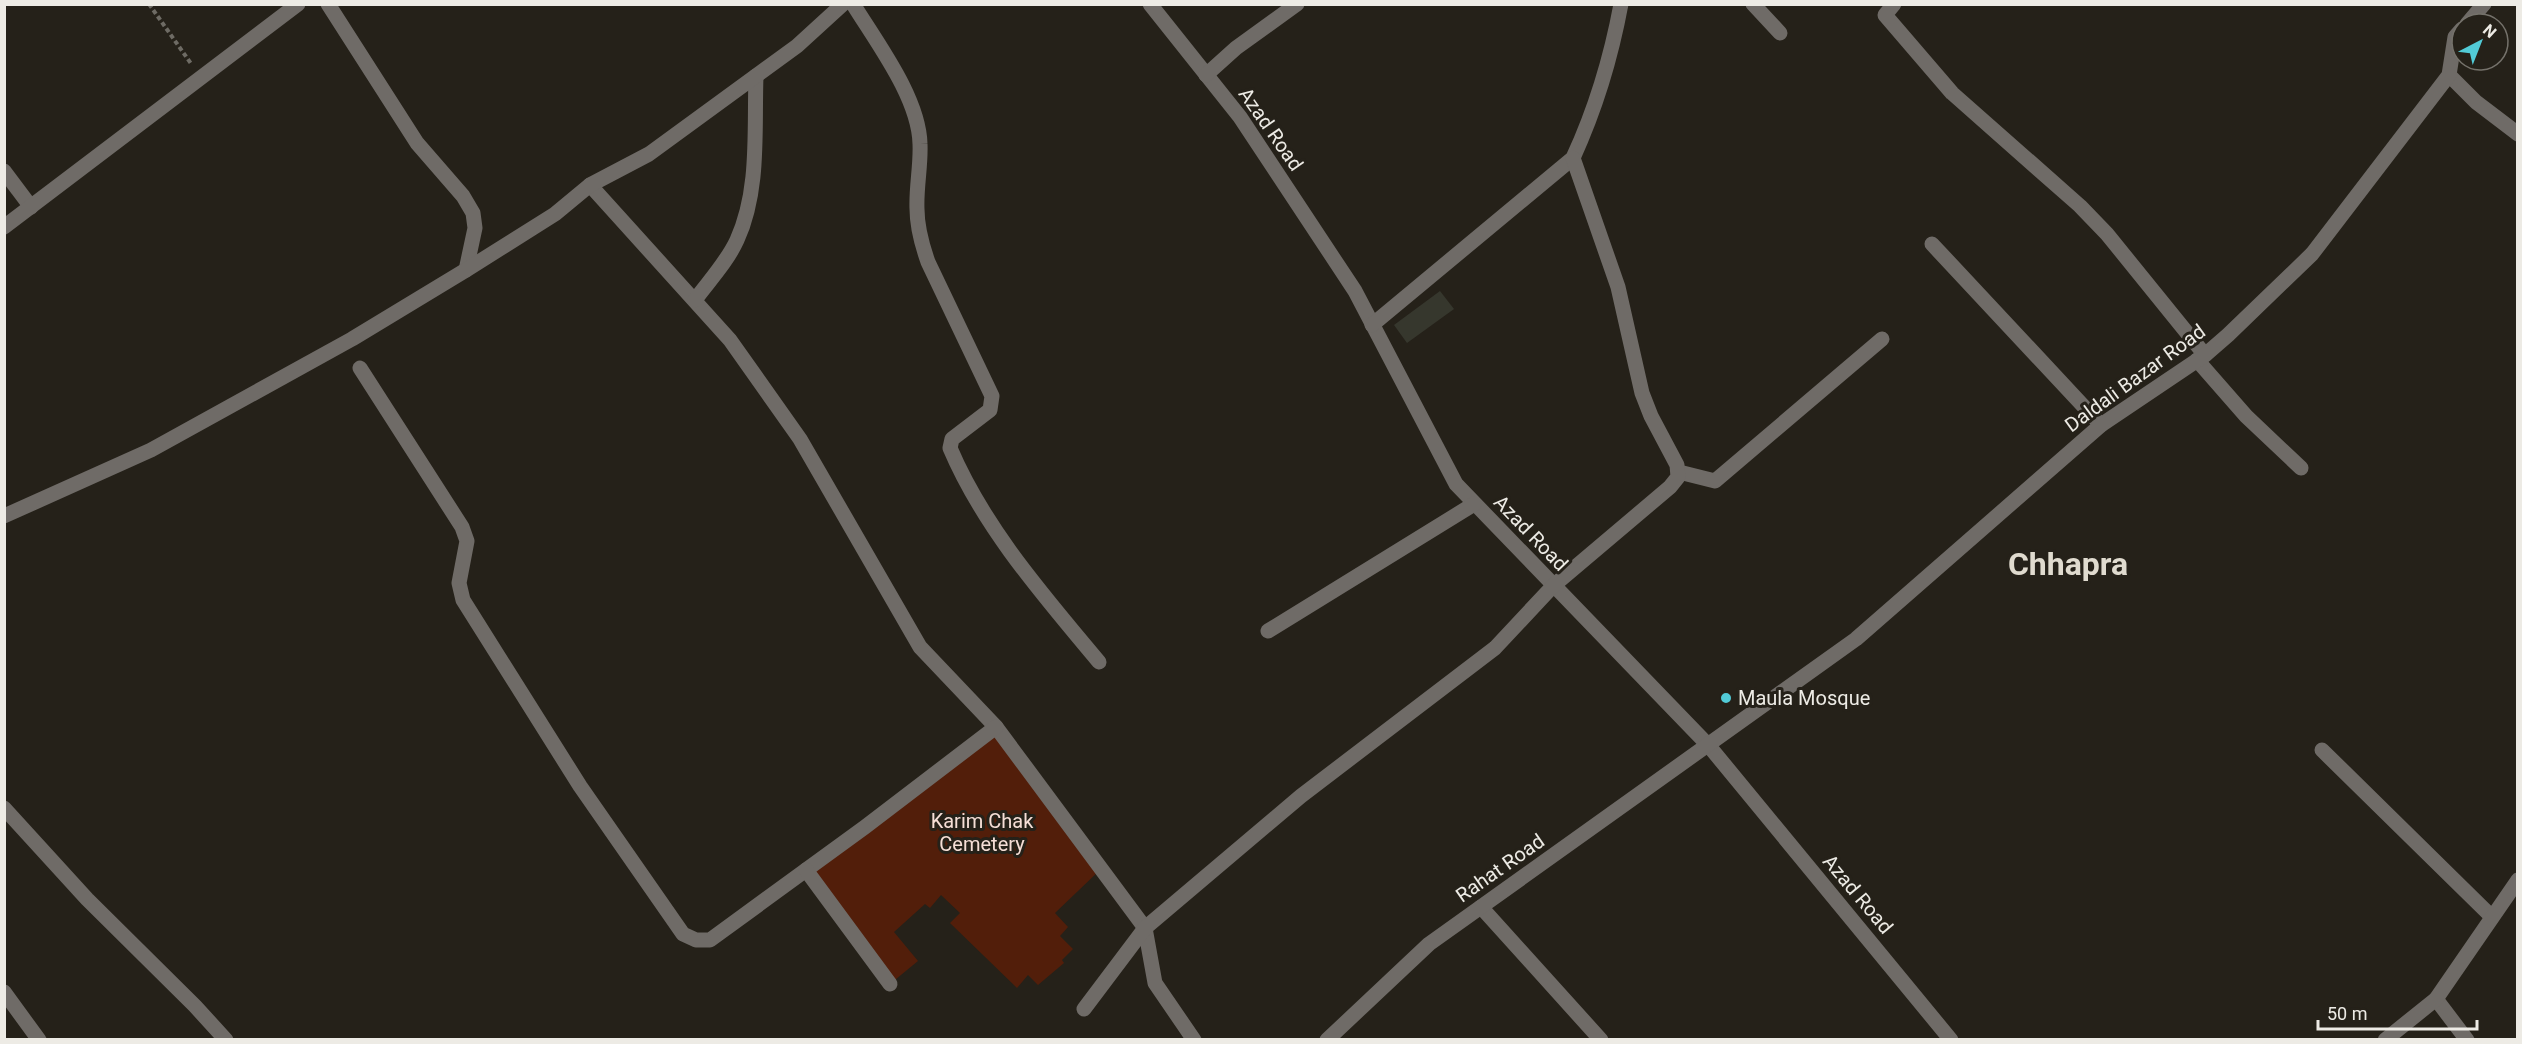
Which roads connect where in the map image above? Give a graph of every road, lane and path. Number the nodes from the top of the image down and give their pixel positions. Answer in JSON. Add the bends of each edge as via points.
{"nodes":[{"id":1,"x":149,"y":4,"type":"edge"},
{"id":2,"x":298,"y":4,"type":"edge"},
{"id":3,"x":328,"y":4,"type":"edge"},
{"id":4,"x":843,"y":4,"type":"edge"},
{"id":5,"x":852,"y":4,"type":"edge"},
{"id":6,"x":1150,"y":4,"type":"edge"},
{"id":7,"x":1297,"y":4,"type":"edge"},
{"id":8,"x":1621,"y":4,"type":"edge"},
{"id":9,"x":1754,"y":4,"type":"edge"},
{"id":10,"x":1894,"y":4,"type":"edge"},
{"id":11,"x":1780,"y":33,"type":"dead end"},
{"id":12,"x":2450,"y":69,"type":"edge"},
{"id":13,"x":1206,"y":75,"type":"junction"},
{"id":14,"x":2449,"y":75,"type":"junction"},
{"id":15,"x":756,"y":76,"type":"junction"},
{"id":16,"x":202,"y":78,"type":"junction"},
{"id":17,"x":2517,"y":134,"type":"edge"},
{"id":18,"x":1573,"y":158,"type":"junction"},
{"id":19,"x":4,"y":171,"type":"edge"},
{"id":20,"x":590,"y":185,"type":"junction"},
{"id":21,"x":31,"y":207,"type":"junction"},
{"id":22,"x":4,"y":227,"type":"edge"},
{"id":23,"x":1932,"y":244,"type":"dead end"},
{"id":24,"x":466,"y":270,"type":"junction"},
{"id":25,"x":694,"y":300,"type":"junction"},
{"id":26,"x":1372,"y":325,"type":"junction"},
{"id":27,"x":1882,"y":339,"type":"dead end"},
{"id":28,"x":2201,"y":358,"type":"junction"},
{"id":29,"x":360,"y":368,"type":"dead end"},
{"id":30,"x":2101,"y":425,"type":"junction"},
{"id":31,"x":2301,"y":468,"type":"dead end"},
{"id":32,"x":1679,"y":472,"type":"junction"},
{"id":33,"x":1474,"y":504,"type":"junction"},
{"id":34,"x":4,"y":516,"type":"edge"},
{"id":35,"x":1552,"y":586,"type":"junction"},
{"id":36,"x":1268,"y":631,"type":"dead end"},
{"id":37,"x":1099,"y":662,"type":"dead end"},
{"id":38,"x":996,"y":727,"type":"junction"},
{"id":39,"x":1709,"y":746,"type":"junction"},
{"id":40,"x":2322,"y":750,"type":"dead end"},
{"id":41,"x":4,"y":808,"type":"edge"},
{"id":42,"x":806,"y":870,"type":"junction"},
{"id":43,"x":2517,"y":880,"type":"edge"},
{"id":44,"x":1481,"y":907,"type":"junction"},
{"id":45,"x":2492,"y":916,"type":"junction"},
{"id":46,"x":1145,"y":928,"type":"junction"},
{"id":47,"x":890,"y":984,"type":"dead end"},
{"id":48,"x":4,"y":992,"type":"edge"},
{"id":49,"x":2436,"y":999,"type":"junction"},
{"id":50,"x":1084,"y":1009,"type":"dead end"},
{"id":51,"x":39,"y":1040,"type":"edge"},
{"id":52,"x":226,"y":1040,"type":"edge"},
{"id":53,"x":1194,"y":1040,"type":"edge"},
{"id":54,"x":1327,"y":1040,"type":"edge"},
{"id":55,"x":1601,"y":1040,"type":"edge"},
{"id":56,"x":1951,"y":1040,"type":"edge"},
{"id":57,"x":2385,"y":1040,"type":"edge"},
{"id":58,"x":2468,"y":1040,"type":"edge"}],
"edges":[{"from":1,"to":16,"type":"path"},
{"from":2,"to":16,"type":"street"},
{"from":3,"to":24,"type":"street","via":[[417,143],[473,213],[475,228]]},
{"from":4,"to":15,"type":"street","via":[[797,46]]},
{"from":5,"to":37,"type":"street","via":[[892,65],[908,98],[920,143],[916,207],[921,243],[992,396],[990,410],[952,438],[950,448],[1005,544]]},
{"from":6,"to":13,"type":"street","name":"Azad Road"},
{"from":7,"to":13,"type":"street"},
{"from":8,"to":18,"type":"street","via":[[1612,51]]},
{"from":9,"to":11,"type":"street"},
{"from":10,"to":28,"type":"street","via":[[1885,15],[1952,93],[2108,234]]},
{"from":12,"to":14,"type":"street","name":"Daldali Bazar Road"},
{"from":13,"to":26,"type":"street","name":"Azad Road","via":[[1240,117],[1355,291]]},
{"from":14,"to":17,"type":"street"},
{"from":14,"to":28,"type":"street","name":"Daldali Bazar Road","via":[[2312,254]]},
{"from":15,"to":20,"type":"street","via":[[649,154]]},
{"from":15,"to":25,"type":"street","via":[[752,185],[747,215],[736,241]]},
{"from":16,"to":21,"type":"street"},
{"from":18,"to":26,"type":"street"},
{"from":18,"to":32,"type":"street","via":[[1618,287],[1642,393]]},
{"from":19,"to":21,"type":"street"},
{"from":20,"to":24,"type":"street","via":[[555,214]]},
{"from":20,"to":25,"type":"street"},
{"from":21,"to":22,"type":"street"},
{"from":23,"to":30,"type":"street"},
{"from":24,"to":34,"type":"street","via":[[352,339],[151,450]]},
{"from":25,"to":38,"type":"street","via":[[730,340],[800,439],[920,647]]},
{"from":26,"to":33,"type":"street","name":"Azad Road","via":[[1456,484]]},
{"from":27,"to":32,"type":"street","via":[[1715,481]]},
{"from":28,"to":30,"type":"street","name":"Daldali Bazar Road"},
{"from":28,"to":31,"type":"street","via":[[2246,416]]},
{"from":29,"to":42,"type":"street","via":[[462,527],[467,541],[459,583],[463,600],[580,786],[683,934],[696,940],[710,940]]},
{"from":30,"to":39,"type":"street","name":"Daldali Bazar Road","via":[[1856,639]]},
{"from":32,"to":35,"type":"street","via":[[1670,487]]},
{"from":33,"to":35,"type":"street","name":"Azad Road"},
{"from":33,"to":36,"type":"street"},
{"from":35,"to":39,"type":"street","name":"Azad Road"},
{"from":35,"to":46,"type":"street","via":[[1494,648],[1301,796]]},
{"from":38,"to":42,"type":"street"},
{"from":38,"to":46,"type":"street"},
{"from":39,"to":44,"type":"street","name":"Rahat Road"},
{"from":39,"to":56,"type":"street","name":"Azad Road"},
{"from":40,"to":45,"type":"street"},
{"from":41,"to":52,"type":"street"},
{"from":42,"to":47,"type":"street"},
{"from":43,"to":45,"type":"street"},
{"from":44,"to":54,"type":"street","name":"Rahat Road","via":[[1429,944]]},
{"from":44,"to":55,"type":"street"},
{"from":45,"to":49,"type":"street"},
{"from":46,"to":50,"type":"street"},
{"from":46,"to":53,"type":"street","via":[[1155,983]]},
{"from":48,"to":51,"type":"street"},
{"from":49,"to":57,"type":"street"},
{"from":49,"to":58,"type":"street"}]}
